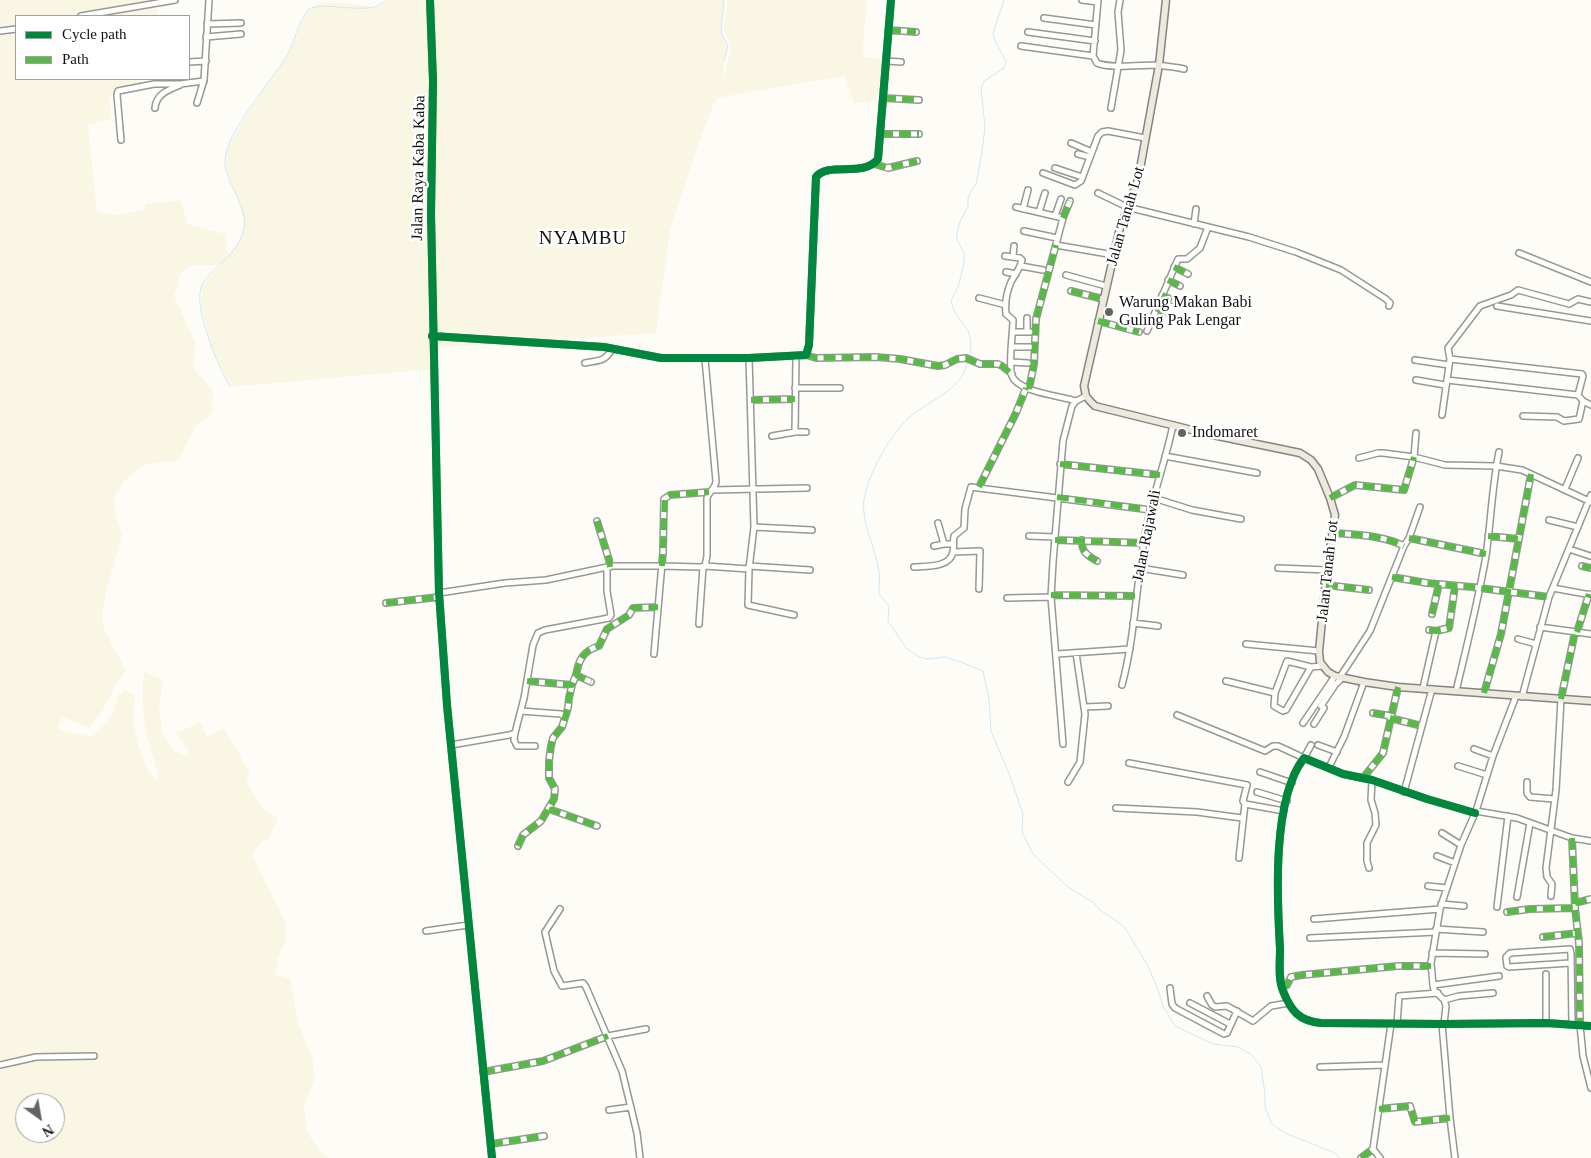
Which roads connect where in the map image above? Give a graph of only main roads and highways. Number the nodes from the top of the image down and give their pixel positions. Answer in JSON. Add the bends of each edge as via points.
{"nodes":[{"id":1,"x":1166,"y":0,"type":"edge"},
{"id":2,"x":1591,"y":701,"type":"edge"}],
"edges":[{"from":1,"to":2,"type":"main road","name":"Jalan Tanah Lot","via":[[1159,65],[1136,188],[1127,206],[1106,286],[1084,386],[1086,396],[1098,407],[1303,455],[1311,460],[1318,469],[1335,515],[1319,651],[1322,666],[1328,672],[1339,677],[1398,687]]}]}
